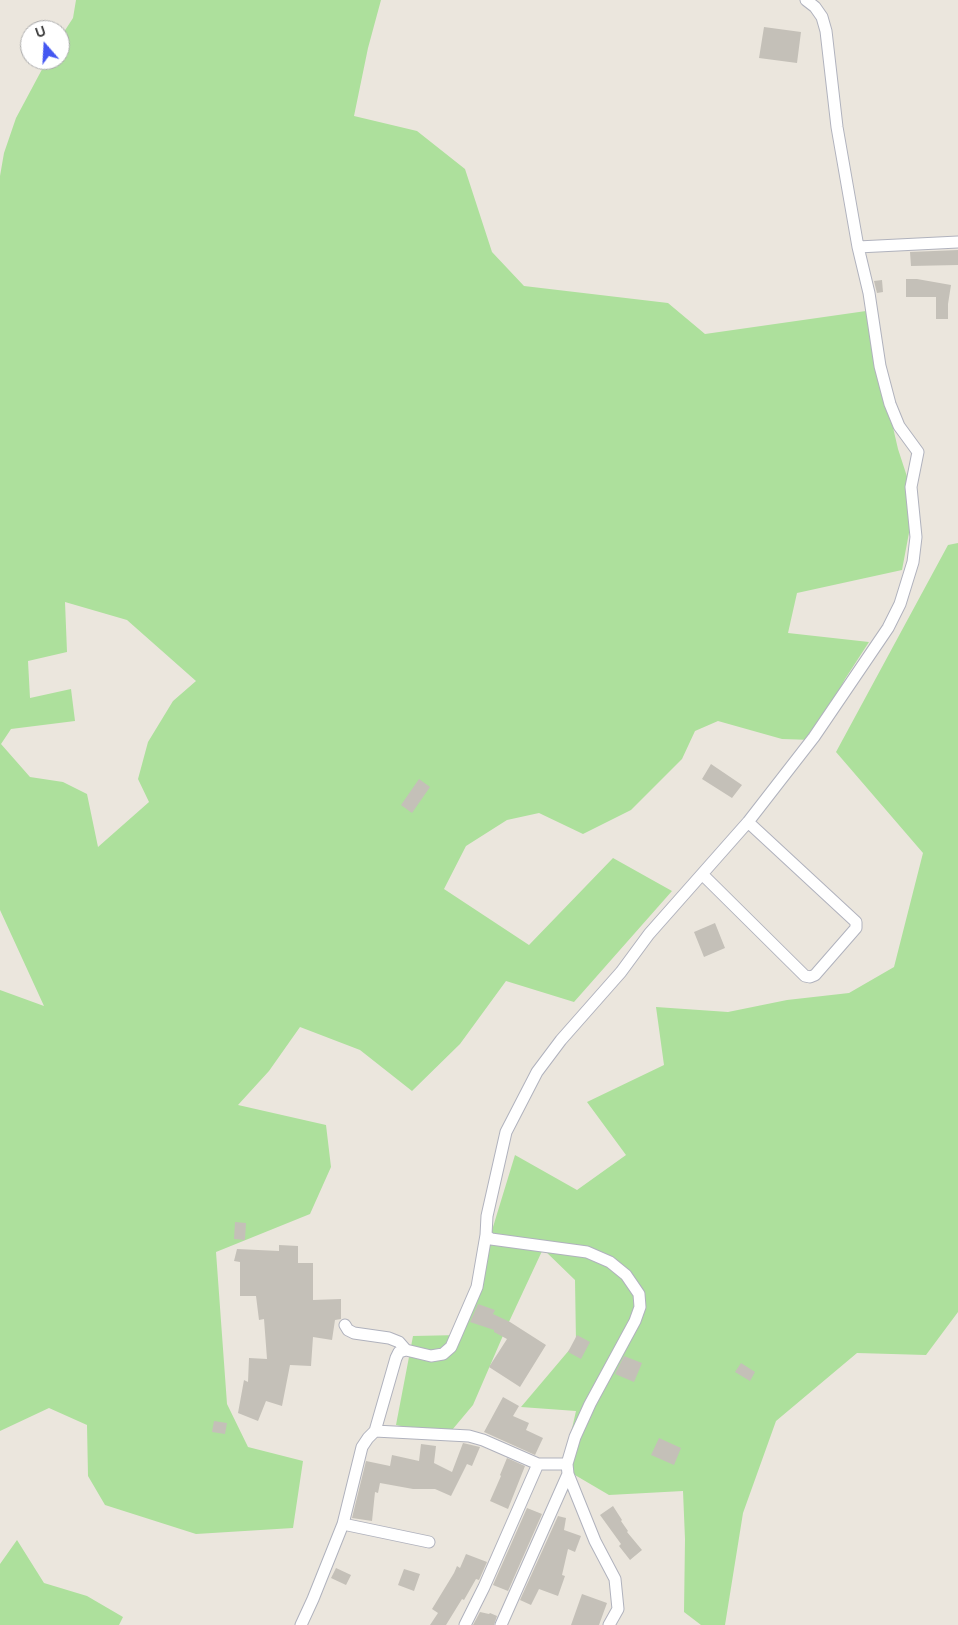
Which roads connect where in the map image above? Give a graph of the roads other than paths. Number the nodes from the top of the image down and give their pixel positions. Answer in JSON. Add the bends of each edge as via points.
{"nodes":[{"id":1,"x":806,"y":0,"type":"edge"},
{"id":2,"x":958,"y":242,"type":"edge"},
{"id":3,"x":858,"y":247,"type":"junction"},
{"id":4,"x":748,"y":822,"type":"junction"},
{"id":5,"x":702,"y":874,"type":"junction"},
{"id":6,"x":486,"y":1236,"type":"junction"},
{"id":7,"x":345,"y":1325,"type":"dead end"},
{"id":8,"x":406,"y":1350,"type":"junction"},
{"id":9,"x":375,"y":1431,"type":"junction"},
{"id":10,"x":538,"y":1464,"type":"junction"},
{"id":11,"x":568,"y":1469,"type":"junction"},
{"id":12,"x":343,"y":1524,"type":"junction"},
{"id":13,"x":429,"y":1542,"type":"dead end"},
{"id":14,"x":301,"y":1625,"type":"edge"},
{"id":15,"x":465,"y":1625,"type":"edge"},
{"id":16,"x":501,"y":1625,"type":"edge"},
{"id":17,"x":609,"y":1625,"type":"edge"}],
"edges":[{"from":1,"to":3,"type":"street","via":[[822,17],[826,31],[837,127]]},
{"from":2,"to":3,"type":"street"},
{"from":3,"to":4,"type":"street","via":[[890,404],[899,426],[918,452],[911,487],[916,537],[913,562],[900,604],[888,628],[814,737]]},
{"from":4,"to":5,"type":"street"},
{"from":4,"to":5,"type":"street","via":[[856,922],[856,928],[815,975],[805,976]]},
{"from":5,"to":6,"type":"street","via":[[537,1072],[506,1132],[487,1216]]},
{"from":6,"to":8,"type":"street","via":[[477,1287],[451,1347],[443,1354],[431,1356]]},
{"from":6,"to":11,"type":"street","via":[[587,1252],[610,1262],[626,1275],[640,1294],[635,1321],[575,1437]]},
{"from":7,"to":8,"type":"street","via":[[354,1333],[390,1338]]},
{"from":8,"to":9,"type":"street","via":[[399,1352],[396,1358]]},
{"from":9,"to":10,"type":"street","via":[[469,1436]]},
{"from":9,"to":12,"type":"street","via":[[362,1448]]},
{"from":10,"to":11,"type":"street"},
{"from":10,"to":15,"type":"street"},
{"from":11,"to":16,"type":"street"},
{"from":11,"to":17,"type":"street","via":[[595,1541],[615,1579],[618,1608]]},
{"from":12,"to":13,"type":"street"},
{"from":12,"to":14,"type":"street"}]}
